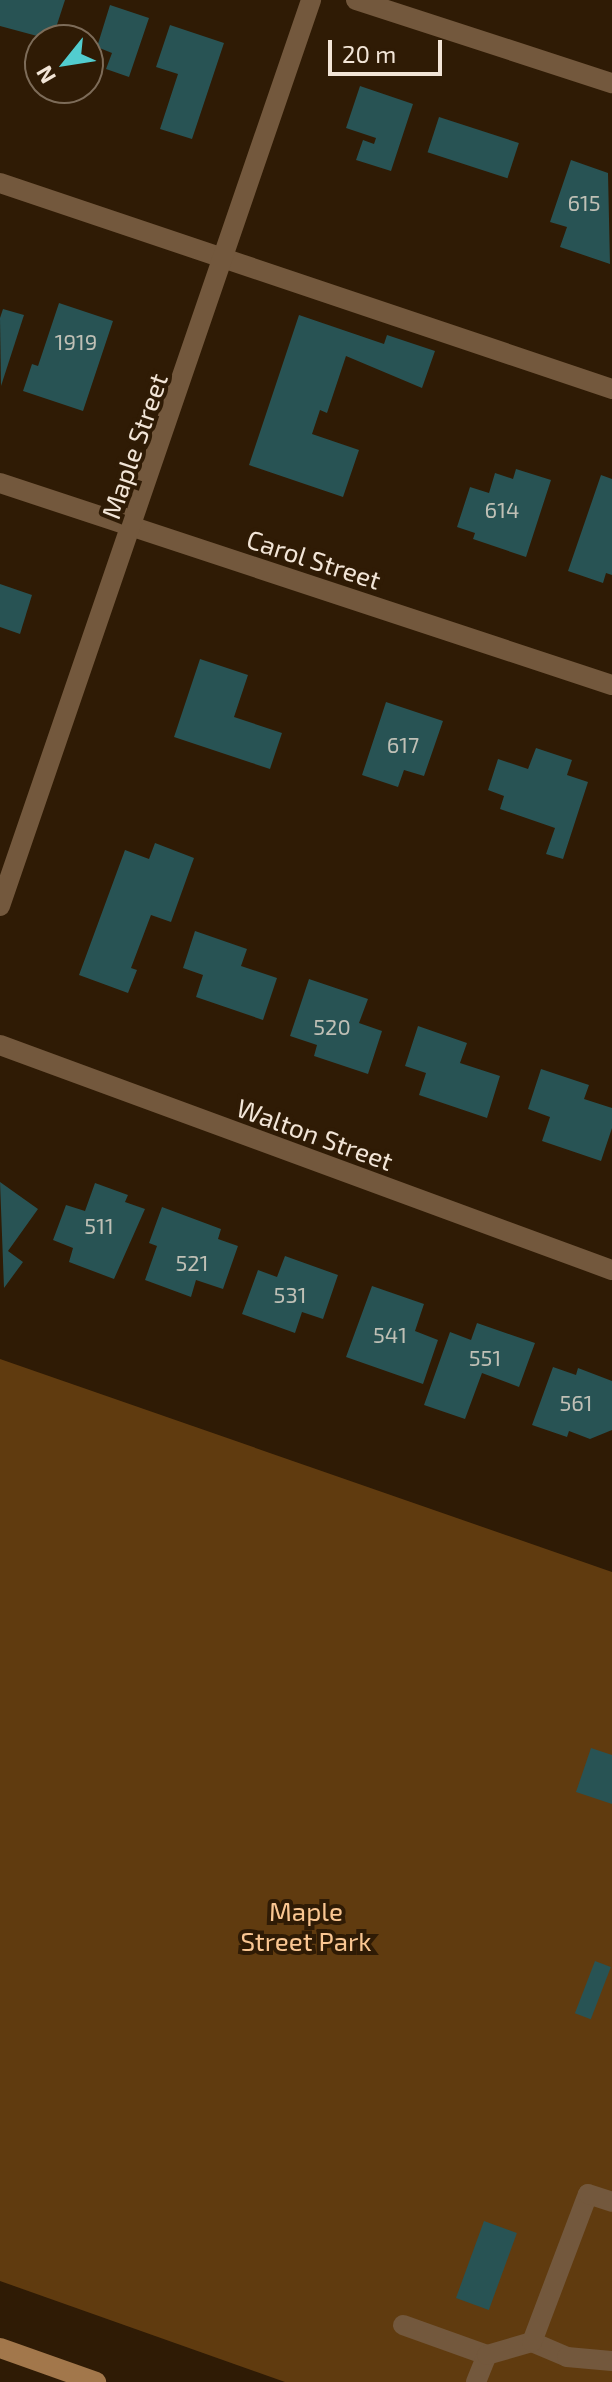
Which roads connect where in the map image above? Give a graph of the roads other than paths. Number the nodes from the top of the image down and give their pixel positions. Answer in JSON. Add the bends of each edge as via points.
{"nodes":[{"id":1,"x":311,"y":0,"type":"edge"},
{"id":2,"x":356,"y":0,"type":"edge"},
{"id":3,"x":612,"y":83,"type":"edge"},
{"id":4,"x":0,"y":183,"type":"edge"},
{"id":5,"x":224,"y":258,"type":"junction"},
{"id":6,"x":612,"y":389,"type":"edge"},
{"id":7,"x":0,"y":483,"type":"edge"},
{"id":8,"x":134,"y":527,"type":"junction"},
{"id":9,"x":612,"y":685,"type":"edge"},
{"id":10,"x":0,"y":906,"type":"edge"},
{"id":11,"x":0,"y":1045,"type":"edge"},
{"id":12,"x":612,"y":1270,"type":"edge"},
{"id":13,"x":612,"y":2202,"type":"edge"},
{"id":14,"x":403,"y":2325,"type":"dead end"},
{"id":15,"x":532,"y":2342,"type":"junction"},
{"id":16,"x":0,"y":2348,"type":"edge"},
{"id":17,"x":487,"y":2355,"type":"junction"},
{"id":18,"x":612,"y":2361,"type":"edge"},
{"id":19,"x":96,"y":2382,"type":"edge"},
{"id":20,"x":476,"y":2382,"type":"edge"}],
"edges":[{"from":1,"to":5,"type":"street","name":"Maple Street"},
{"from":2,"to":3,"type":"street"},
{"from":4,"to":5,"type":"street"},
{"from":5,"to":6,"type":"street"},
{"from":5,"to":8,"type":"street","name":"Maple Street"},
{"from":7,"to":8,"type":"street","name":"Carol Street"},
{"from":8,"to":9,"type":"street","name":"Carol Street"},
{"from":8,"to":10,"type":"street","name":"Maple Street"},
{"from":11,"to":12,"type":"street","name":"Walton Street"},
{"from":13,"to":15,"type":"street","via":[[588,2194]]},
{"from":14,"to":17,"type":"street"},
{"from":15,"to":17,"type":"street"},
{"from":15,"to":18,"type":"street","via":[[567,2357]]},
{"from":16,"to":19,"type":"main road"},
{"from":17,"to":20,"type":"street"}]}
